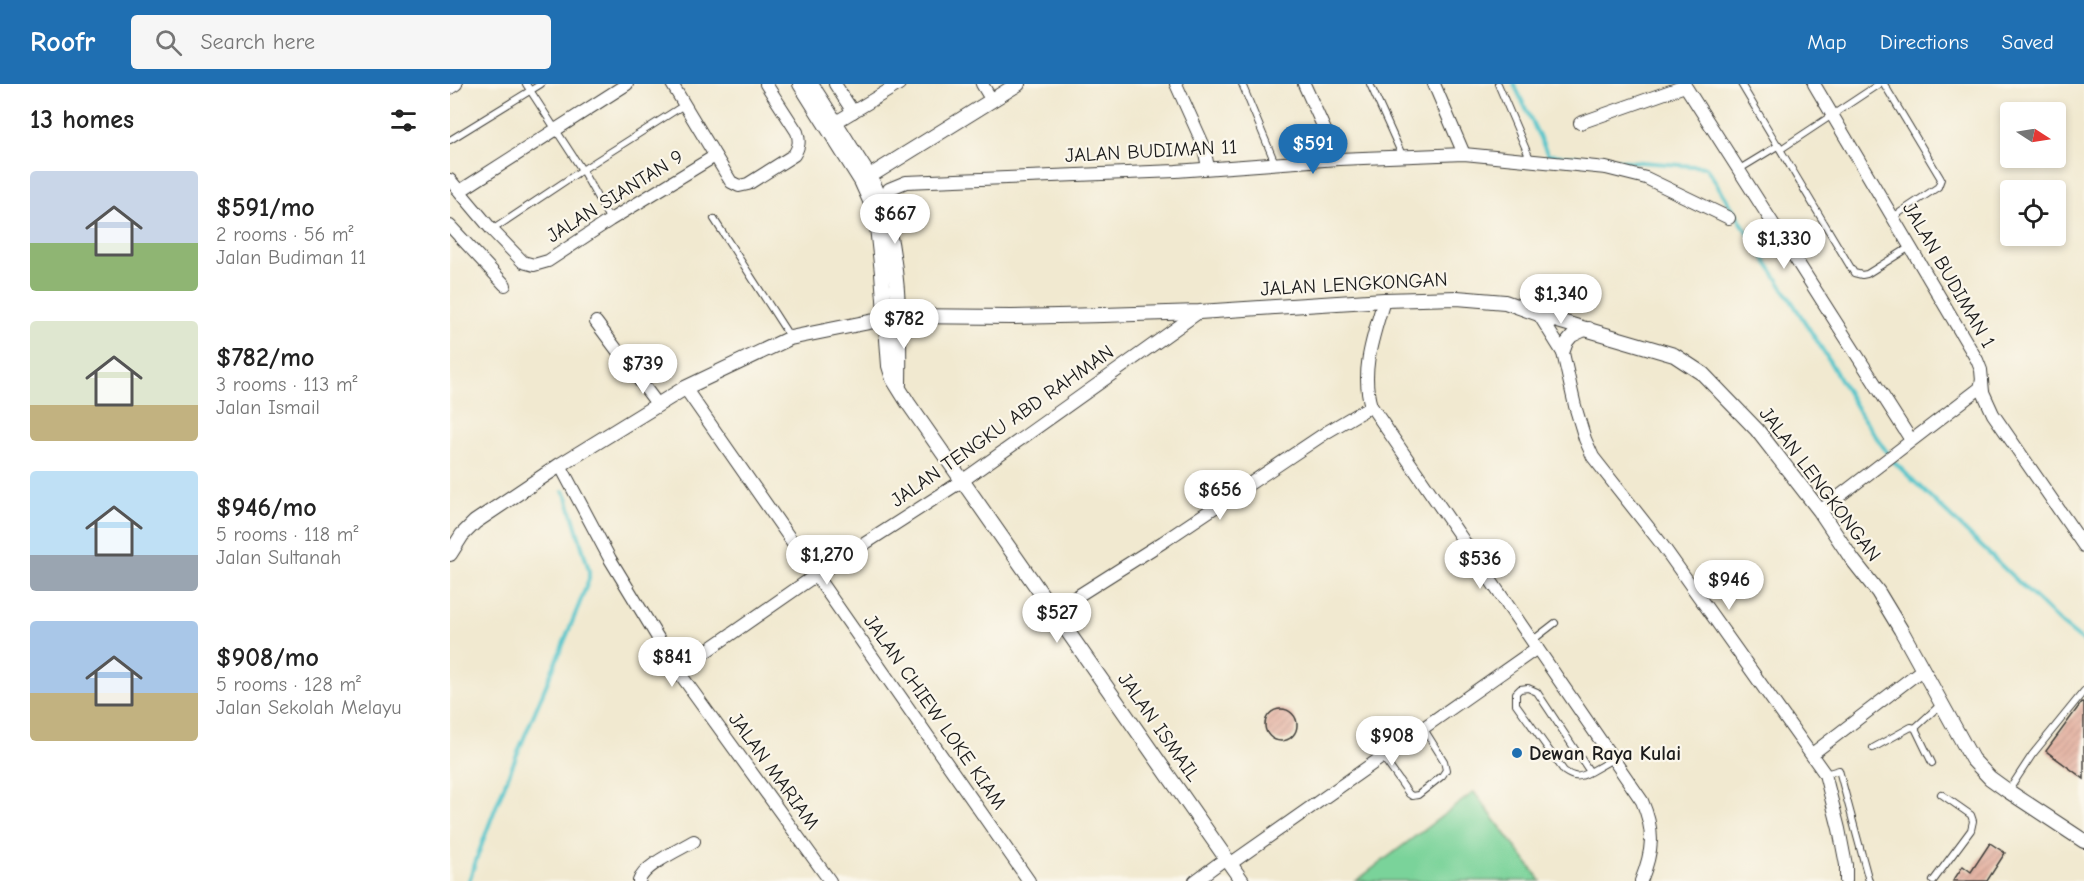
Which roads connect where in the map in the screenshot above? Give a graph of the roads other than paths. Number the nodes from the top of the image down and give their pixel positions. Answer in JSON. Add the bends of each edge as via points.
{"nodes":[{"id":1,"x":456,"y":84,"type":"edge"},
{"id":2,"x":526,"y":84,"type":"edge"},
{"id":3,"x":541,"y":84,"type":"edge"},
{"id":4,"x":627,"y":84,"type":"edge"},
{"id":5,"x":766,"y":84,"type":"edge"},
{"id":6,"x":800,"y":84,"type":"edge"},
{"id":7,"x":811,"y":84,"type":"edge"},
{"id":8,"x":835,"y":84,"type":"edge"},
{"id":9,"x":898,"y":84,"type":"edge"},
{"id":10,"x":982,"y":84,"type":"edge"},
{"id":11,"x":1018,"y":84,"type":"edge"},
{"id":12,"x":1176,"y":84,"type":"edge"},
{"id":13,"x":1242,"y":84,"type":"edge"},
{"id":14,"x":1304,"y":84,"type":"edge"},
{"id":15,"x":1370,"y":84,"type":"edge"},
{"id":16,"x":1434,"y":84,"type":"edge"},
{"id":17,"x":1498,"y":84,"type":"edge"},
{"id":18,"x":1741,"y":84,"type":"edge"},
{"id":19,"x":1814,"y":84,"type":"edge"},
{"id":20,"x":1879,"y":84,"type":"edge"},
{"id":21,"x":1884,"y":84,"type":"edge"},
{"id":22,"x":1684,"y":85,"type":"edge"},
{"id":23,"x":678,"y":86,"type":"edge"},
{"id":24,"x":450,"y":88,"type":"edge"},
{"id":25,"x":531,"y":91,"type":"junction"},
{"id":26,"x":991,"y":99,"type":"junction"},
{"id":27,"x":684,"y":105,"type":"junction"},
{"id":28,"x":853,"y":112,"type":"junction"},
{"id":29,"x":1832,"y":115,"type":"junction"},
{"id":30,"x":836,"y":122,"type":"junction"},
{"id":31,"x":1580,"y":123,"type":"dead end"},
{"id":32,"x":555,"y":131,"type":"junction"},
{"id":33,"x":450,"y":140,"type":"edge"},
{"id":34,"x":1780,"y":147,"type":"junction"},
{"id":35,"x":1464,"y":154,"type":"junction"},
{"id":36,"x":715,"y":156,"type":"junction"},
{"id":37,"x":1403,"y":156,"type":"junction"},
{"id":38,"x":1338,"y":159,"type":"junction"},
{"id":39,"x":1531,"y":161,"type":"junction"},
{"id":40,"x":1275,"y":163,"type":"junction"},
{"id":41,"x":1208,"y":167,"type":"junction"},
{"id":42,"x":582,"y":170,"type":"junction"},
{"id":43,"x":1738,"y":170,"type":"junction"},
{"id":44,"x":865,"y":179,"type":"junction"},
{"id":45,"x":450,"y":180,"type":"edge"},
{"id":46,"x":889,"y":189,"type":"dead end"},
{"id":47,"x":460,"y":191,"type":"junction"},
{"id":48,"x":1893,"y":217,"type":"junction"},
{"id":49,"x":1729,"y":218,"type":"dead end"},
{"id":50,"x":714,"y":219,"type":"dead end"},
{"id":51,"x":610,"y":220,"type":"junction"},
{"id":52,"x":450,"y":226,"type":"edge"},
{"id":53,"x":492,"y":230,"type":"junction"},
{"id":54,"x":1910,"y":247,"type":"junction"},
{"id":55,"x":505,"y":285,"type":"dead end"},
{"id":56,"x":1383,"y":300,"type":"junction"},
{"id":57,"x":1199,"y":312,"type":"junction"},
{"id":58,"x":1538,"y":313,"type":"junction"},
{"id":59,"x":892,"y":318,"type":"junction"},
{"id":60,"x":596,"y":322,"type":"dead end"},
{"id":61,"x":1588,"y":328,"type":"junction"},
{"id":62,"x":790,"y":338,"type":"junction"},
{"id":63,"x":1563,"y":353,"type":"junction"},
{"id":64,"x":1983,"y":379,"type":"junction"},
{"id":65,"x":685,"y":388,"type":"junction"},
{"id":66,"x":658,"y":405,"type":"junction"},
{"id":67,"x":1371,"y":406,"type":"junction"},
{"id":68,"x":1911,"y":440,"type":"junction"},
{"id":69,"x":560,"y":465,"type":"junction"},
{"id":70,"x":962,"y":481,"type":"junction"},
{"id":71,"x":1820,"y":511,"type":"junction"},
{"id":72,"x":2084,"y":546,"type":"edge"},
{"id":73,"x":450,"y":554,"type":"edge"},
{"id":74,"x":816,"y":575,"type":"junction"},
{"id":75,"x":1054,"y":611,"type":"junction"},
{"id":76,"x":1555,"y":623,"type":"dead end"},
{"id":77,"x":1535,"y":644,"type":"junction"},
{"id":78,"x":1923,"y":669,"type":"junction"},
{"id":79,"x":678,"y":671,"type":"junction"},
{"id":80,"x":2084,"y":691,"type":"edge"},
{"id":81,"x":1941,"y":703,"type":"junction"},
{"id":82,"x":1915,"y":728,"type":"junction"},
{"id":83,"x":1424,"y":729,"type":"junction"},
{"id":84,"x":1873,"y":748,"type":"dead end"},
{"id":85,"x":1812,"y":754,"type":"junction"},
{"id":86,"x":1382,"y":756,"type":"junction"},
{"id":87,"x":1613,"y":759,"type":"junction"},
{"id":88,"x":1932,"y":763,"type":"dead end"},
{"id":89,"x":1590,"y":772,"type":"junction"},
{"id":90,"x":1825,"y":774,"type":"junction"},
{"id":91,"x":2008,"y":791,"type":"junction"},
{"id":92,"x":1941,"y":794,"type":"dead end"},
{"id":93,"x":694,"y":841,"type":"dead end"},
{"id":94,"x":2084,"y":841,"type":"edge"},
{"id":95,"x":1228,"y":861,"type":"junction"},
{"id":96,"x":1868,"y":880,"type":"edge"},
{"id":97,"x":639,"y":881,"type":"edge"},
{"id":98,"x":830,"y":881,"type":"edge"},
{"id":99,"x":1029,"y":881,"type":"edge"},
{"id":100,"x":1195,"y":881,"type":"edge"},
{"id":101,"x":1242,"y":881,"type":"edge"},
{"id":102,"x":1641,"y":881,"type":"edge"},
{"id":103,"x":1846,"y":881,"type":"edge"},
{"id":104,"x":1859,"y":881,"type":"edge"},
{"id":105,"x":1933,"y":881,"type":"edge"}],
"edges":[{"from":1,"to":24,"type":"street"},
{"from":2,"to":25,"type":"lane"},
{"from":3,"to":25,"type":"lane"},
{"from":4,"to":32,"type":"street"},
{"from":5,"to":36,"type":"street","via":[[800,139],[794,156],[739,186],[730,182]]},
{"from":6,"to":44,"type":"street","name":"JALAN ISMAIL"},
{"from":7,"to":30,"type":"street","name":"JALAN ISMAIL"},
{"from":8,"to":28,"type":"street"},
{"from":9,"to":28,"type":"street"},
{"from":10,"to":26,"type":"street"},
{"from":11,"to":26,"type":"street"},
{"from":12,"to":41,"type":"street","via":[[1203,144]]},
{"from":13,"to":40,"type":"lane"},
{"from":14,"to":38,"type":"street"},
{"from":15,"to":37,"type":"lane"},
{"from":16,"to":35,"type":"street"},
{"from":17,"to":39,"type":"lane"},
{"from":18,"to":34,"type":"lane"},
{"from":19,"to":29,"type":"street","name":"JALAN BUDIMAN 1"},
{"from":20,"to":29,"type":"lane"},
{"from":21,"to":48,"type":"lane","via":[[1941,179],[1938,187]]},
{"from":22,"to":31,"type":"street"},
{"from":22,"to":43,"type":"street"},
{"from":23,"to":27,"type":"street"},
{"from":25,"to":32,"type":"lane"},
{"from":25,"to":33,"type":"lane"},
{"from":26,"to":44,"type":"street"},
{"from":27,"to":36,"type":"street"},
{"from":27,"to":42,"type":"lane"},
{"from":28,"to":30,"type":"street"},
{"from":29,"to":34,"type":"lane"},
{"from":29,"to":48,"type":"street","name":"JALAN BUDIMAN 1"},
{"from":30,"to":44,"type":"street","name":"JALAN ISMAIL"},
{"from":32,"to":42,"type":"lane"},
{"from":32,"to":47,"type":"street"},
{"from":34,"to":43,"type":"lane"},
{"from":34,"to":54,"type":"lane","via":[[1854,273],[1867,274]]},
{"from":35,"to":37,"type":"street","name":"JALAN BUDIMAN 11"},
{"from":35,"to":39,"type":"street","name":"JALAN BUDIMAN 11"},
{"from":36,"to":51,"type":"street","name":"JALAN SIANTAN 9"},
{"from":37,"to":38,"type":"street","name":"JALAN BUDIMAN 11"},
{"from":38,"to":40,"type":"street","name":"JALAN BUDIMAN 11"},
{"from":39,"to":49,"type":"street","name":"JALAN BUDIMAN 11","via":[[1606,168],[1646,178]]},
{"from":40,"to":41,"type":"street","name":"JALAN BUDIMAN 11"},
{"from":41,"to":46,"type":"street","name":"JALAN BUDIMAN 11","via":[[906,182]]},
{"from":42,"to":51,"type":"lane"},
{"from":42,"to":53,"type":"lane"},
{"from":43,"to":68,"type":"street"},
{"from":44,"to":59,"type":"street","name":"JALAN ISMAIL","via":[[878,193],[889,236]]},
{"from":45,"to":47,"type":"street"},
{"from":47,"to":53,"type":"street"},
{"from":48,"to":54,"type":"street","name":"JALAN BUDIMAN 1"},
{"from":50,"to":62,"type":"lane"},
{"from":51,"to":53,"type":"street","name":"JALAN SIANTAN 9","via":[[548,261],[534,265],[523,262]]},
{"from":52,"to":55,"type":"street"},
{"from":54,"to":64,"type":"street","name":"JALAN BUDIMAN 1","via":[[1977,360]]},
{"from":56,"to":57,"type":"street","name":"JALAN LENGKONGAN"},
{"from":56,"to":58,"type":"street","name":"JALAN LENGKONGAN","via":[[1457,298],[1505,303]]},
{"from":56,"to":67,"type":"street","via":[[1367,375]]},
{"from":57,"to":59,"type":"street","name":"JALAN LENGKONGAN"},
{"from":57,"to":70,"type":"street","name":"JALAN TENGKU ABD RAHMAN"},
{"from":58,"to":61,"type":"street","name":"JALAN LENGKONGAN"},
{"from":58,"to":63,"type":"street"},
{"from":59,"to":62,"type":"street","name":"JALAN LENGKONGAN"},
{"from":59,"to":70,"type":"street","name":"JALAN ISMAIL","via":[[900,352],[899,389]]},
{"from":60,"to":66,"type":"street"},
{"from":61,"to":63,"type":"street","via":[[1572,336]]},
{"from":61,"to":71,"type":"street","name":"JALAN LENGKONGAN","via":[[1674,355],[1703,374],[1757,430]]},
{"from":62,"to":65,"type":"street","name":"JALAN LENGKONGAN"},
{"from":63,"to":85,"type":"street","via":[[1579,424],[1593,457],[1660,542]]},
{"from":64,"to":68,"type":"street","via":[[1980,388]]},
{"from":64,"to":72,"type":"street","name":"JALAN BUDIMAN 1","via":[[1983,392],[1993,414]]},
{"from":65,"to":66,"type":"street","name":"JALAN LENGKONGAN"},
{"from":65,"to":74,"type":"street","name":"JALAN CHIEW LOKE KIAM"},
{"from":66,"to":69,"type":"street","name":"JALAN LENGKONGAN"},
{"from":67,"to":75,"type":"street"},
{"from":67,"to":77,"type":"street"},
{"from":68,"to":71,"type":"street"},
{"from":69,"to":73,"type":"street","name":"JALAN LENGKONGAN","via":[[475,522]]},
{"from":69,"to":79,"type":"street","name":"JALAN MARIAM","via":[[605,550]]},
{"from":70,"to":74,"type":"street","name":"JALAN TENGKU ABD RAHMAN"},
{"from":70,"to":75,"type":"street","name":"JALAN ISMAIL"},
{"from":71,"to":78,"type":"street","name":"JALAN LENGKONGAN","via":[[1878,592]]},
{"from":74,"to":79,"type":"street","name":"JALAN TENGKU ABD RAHMAN"},
{"from":74,"to":99,"type":"street","name":"JALAN CHIEW LOKE KIAM"},
{"from":75,"to":95,"type":"street","name":"JALAN ISMAIL"},
{"from":76,"to":77,"type":"lane"},
{"from":77,"to":83,"type":"street"},
{"from":77,"to":87,"type":"street"},
{"from":78,"to":81,"type":"street","name":"JALAN LENGKONGAN"},
{"from":78,"to":85,"type":"street"},
{"from":79,"to":98,"type":"street","name":"JALAN MARIAM"},
{"from":80,"to":91,"type":"lane"},
{"from":81,"to":82,"type":"lane"},
{"from":81,"to":91,"type":"street","name":"JALAN LENGKONGAN","via":[[1972,759]]},
{"from":82,"to":84,"type":"lane"},
{"from":82,"to":88,"type":"lane"},
{"from":83,"to":86,"type":"street"},
{"from":83,"to":86,"type":"lane","via":[[1446,770],[1418,795],[1409,794]]},
{"from":85,"to":90,"type":"street"},
{"from":86,"to":95,"type":"street"},
{"from":87,"to":89,"type":"lane"},
{"from":87,"to":102,"type":"street","via":[[1650,819],[1651,844]]},
{"from":89,"to":89,"type":"lane","via":[[1573,777],[1564,771],[1516,704],[1520,688],[1537,692]]},
{"from":90,"to":96,"type":"lane","via":[[1839,770]]},
{"from":90,"to":103,"type":"street","via":[[1839,829]]},
{"from":91,"to":94,"type":"street","name":"JALAN LENGKONGAN"},
{"from":92,"to":105,"type":"lane","via":[[1971,815],[1973,821],[1971,830]]},
{"from":93,"to":97,"type":"street","via":[[641,874]]},
{"from":95,"to":100,"type":"street"},
{"from":95,"to":101,"type":"street","name":"JALAN ISMAIL"},
{"from":96,"to":104,"type":"lane"}]}
